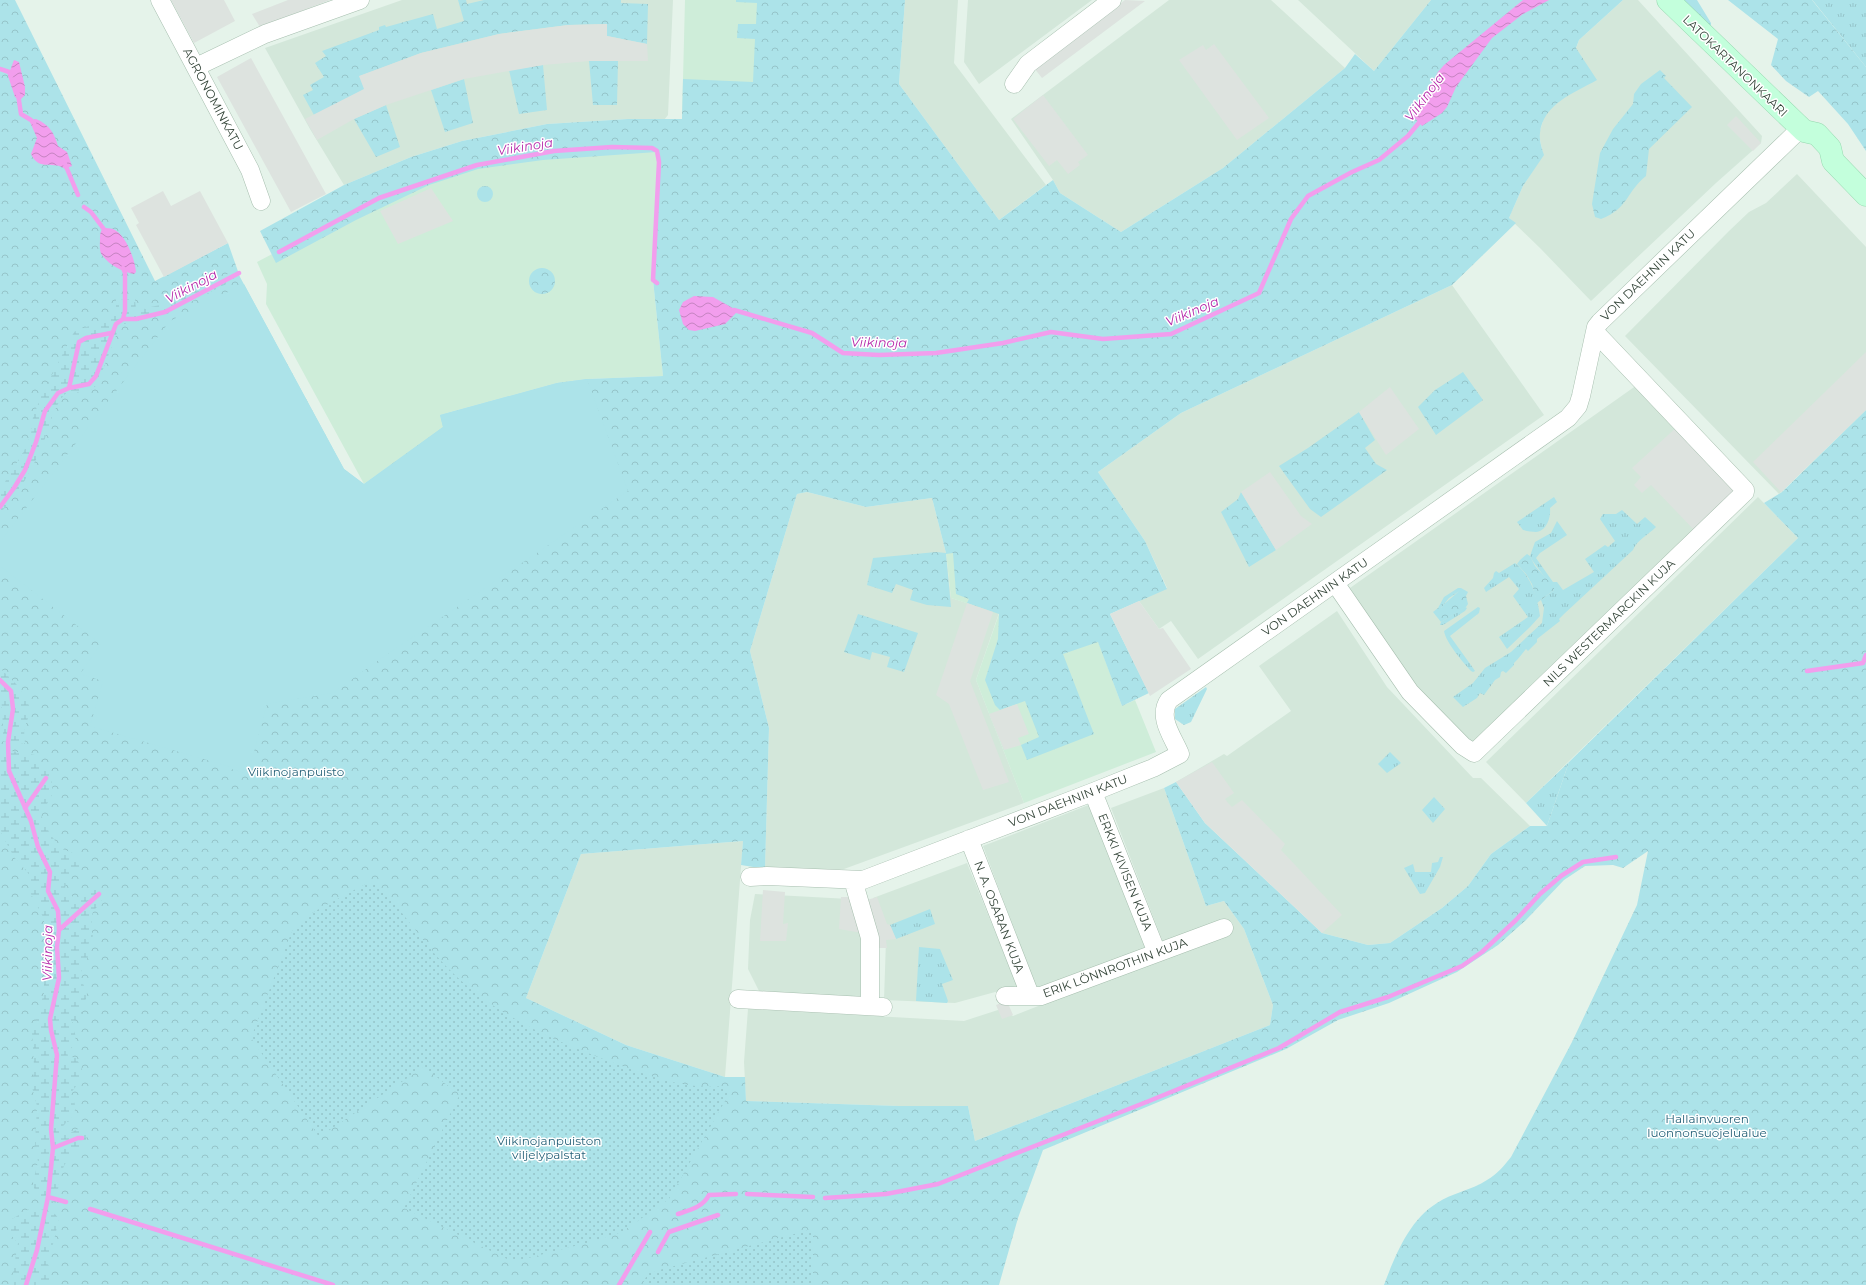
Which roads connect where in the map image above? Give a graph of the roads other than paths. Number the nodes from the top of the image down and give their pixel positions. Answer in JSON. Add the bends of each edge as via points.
{"nodes":[{"id":1,"x":160,"y":0,"type":"edge"},
{"id":2,"x":360,"y":0,"type":"edge"},
{"id":3,"x":1112,"y":0,"type":"edge"},
{"id":4,"x":1668,"y":0,"type":"edge"},
{"id":5,"x":196,"y":67,"type":"junction"},
{"id":6,"x":1014,"y":84,"type":"dead end"},
{"id":7,"x":1802,"y":129,"type":"junction"},
{"id":8,"x":1866,"y":195,"type":"edge"},
{"id":9,"x":260,"y":201,"type":"dead end"},
{"id":10,"x":1595,"y":332,"type":"junction"},
{"id":11,"x":1335,"y":584,"type":"junction"},
{"id":12,"x":1094,"y":792,"type":"junction"},
{"id":13,"x":969,"y":839,"type":"junction"},
{"id":14,"x":750,"y":877,"type":"dead end"},
{"id":15,"x":853,"y":880,"type":"junction"},
{"id":16,"x":1224,"y":928,"type":"dead end"},
{"id":17,"x":1157,"y":953,"type":"junction"},
{"id":18,"x":1030,"y":995,"type":"junction"},
{"id":19,"x":1005,"y":996,"type":"dead end"},
{"id":20,"x":738,"y":999,"type":"dead end"}],
"edges":[{"from":1,"to":5,"type":"street","name":"AGRONOMINKATU"},
{"from":2,"to":5,"type":"street","via":[[265,34]]},
{"from":3,"to":6,"type":"street","via":[[1028,64]]},
{"from":4,"to":7,"type":"street","name":"LATOKARTANONKAARI"},
{"from":5,"to":9,"type":"street","name":"AGRONOMINKATU","via":[[250,170]]},
{"from":7,"to":8,"type":"street","name":"LATOKARTANONKAARI","via":[[1817,134],[1830,148],[1833,161]]},
{"from":7,"to":10,"type":"street","name":"VON DAEHNIN KATU","via":[[1600,322]]},
{"from":10,"to":11,"type":"street","name":"VON DAEHNIN KATU","via":[[1578,406],[1568,418]]},
{"from":10,"to":11,"type":"street","name":"NILS WESTERMARCKIN KUJA","via":[[1745,492],[1474,753],[1463,746],[1410,692]]},
{"from":11,"to":12,"type":"street","name":"VON DAEHNIN KATU","via":[[1169,700],[1163,714],[1180,754]]},
{"from":12,"to":13,"type":"street","name":"VON DAEHNIN KATU"},
{"from":12,"to":17,"type":"street","name":"ERKKI KIVISEN KUJA"},
{"from":13,"to":15,"type":"street","name":"VON DAEHNIN KATU","via":[[863,880]]},
{"from":13,"to":18,"type":"street","name":"N. A. OSARAN KUJA"},
{"from":14,"to":15,"type":"street","name":"VON DAEHNIN KATU"},
{"from":15,"to":20,"type":"street","via":[[870,938],[876,1006]]},
{"from":16,"to":17,"type":"street","name":"ERIK LÖNNROTHIN KUJA"},
{"from":17,"to":18,"type":"street","name":"ERIK LÖNNROTHIN KUJA","via":[[1041,996]]},
{"from":18,"to":19,"type":"street","name":"ERIK LÖNNROTHIN KUJA"}]}
